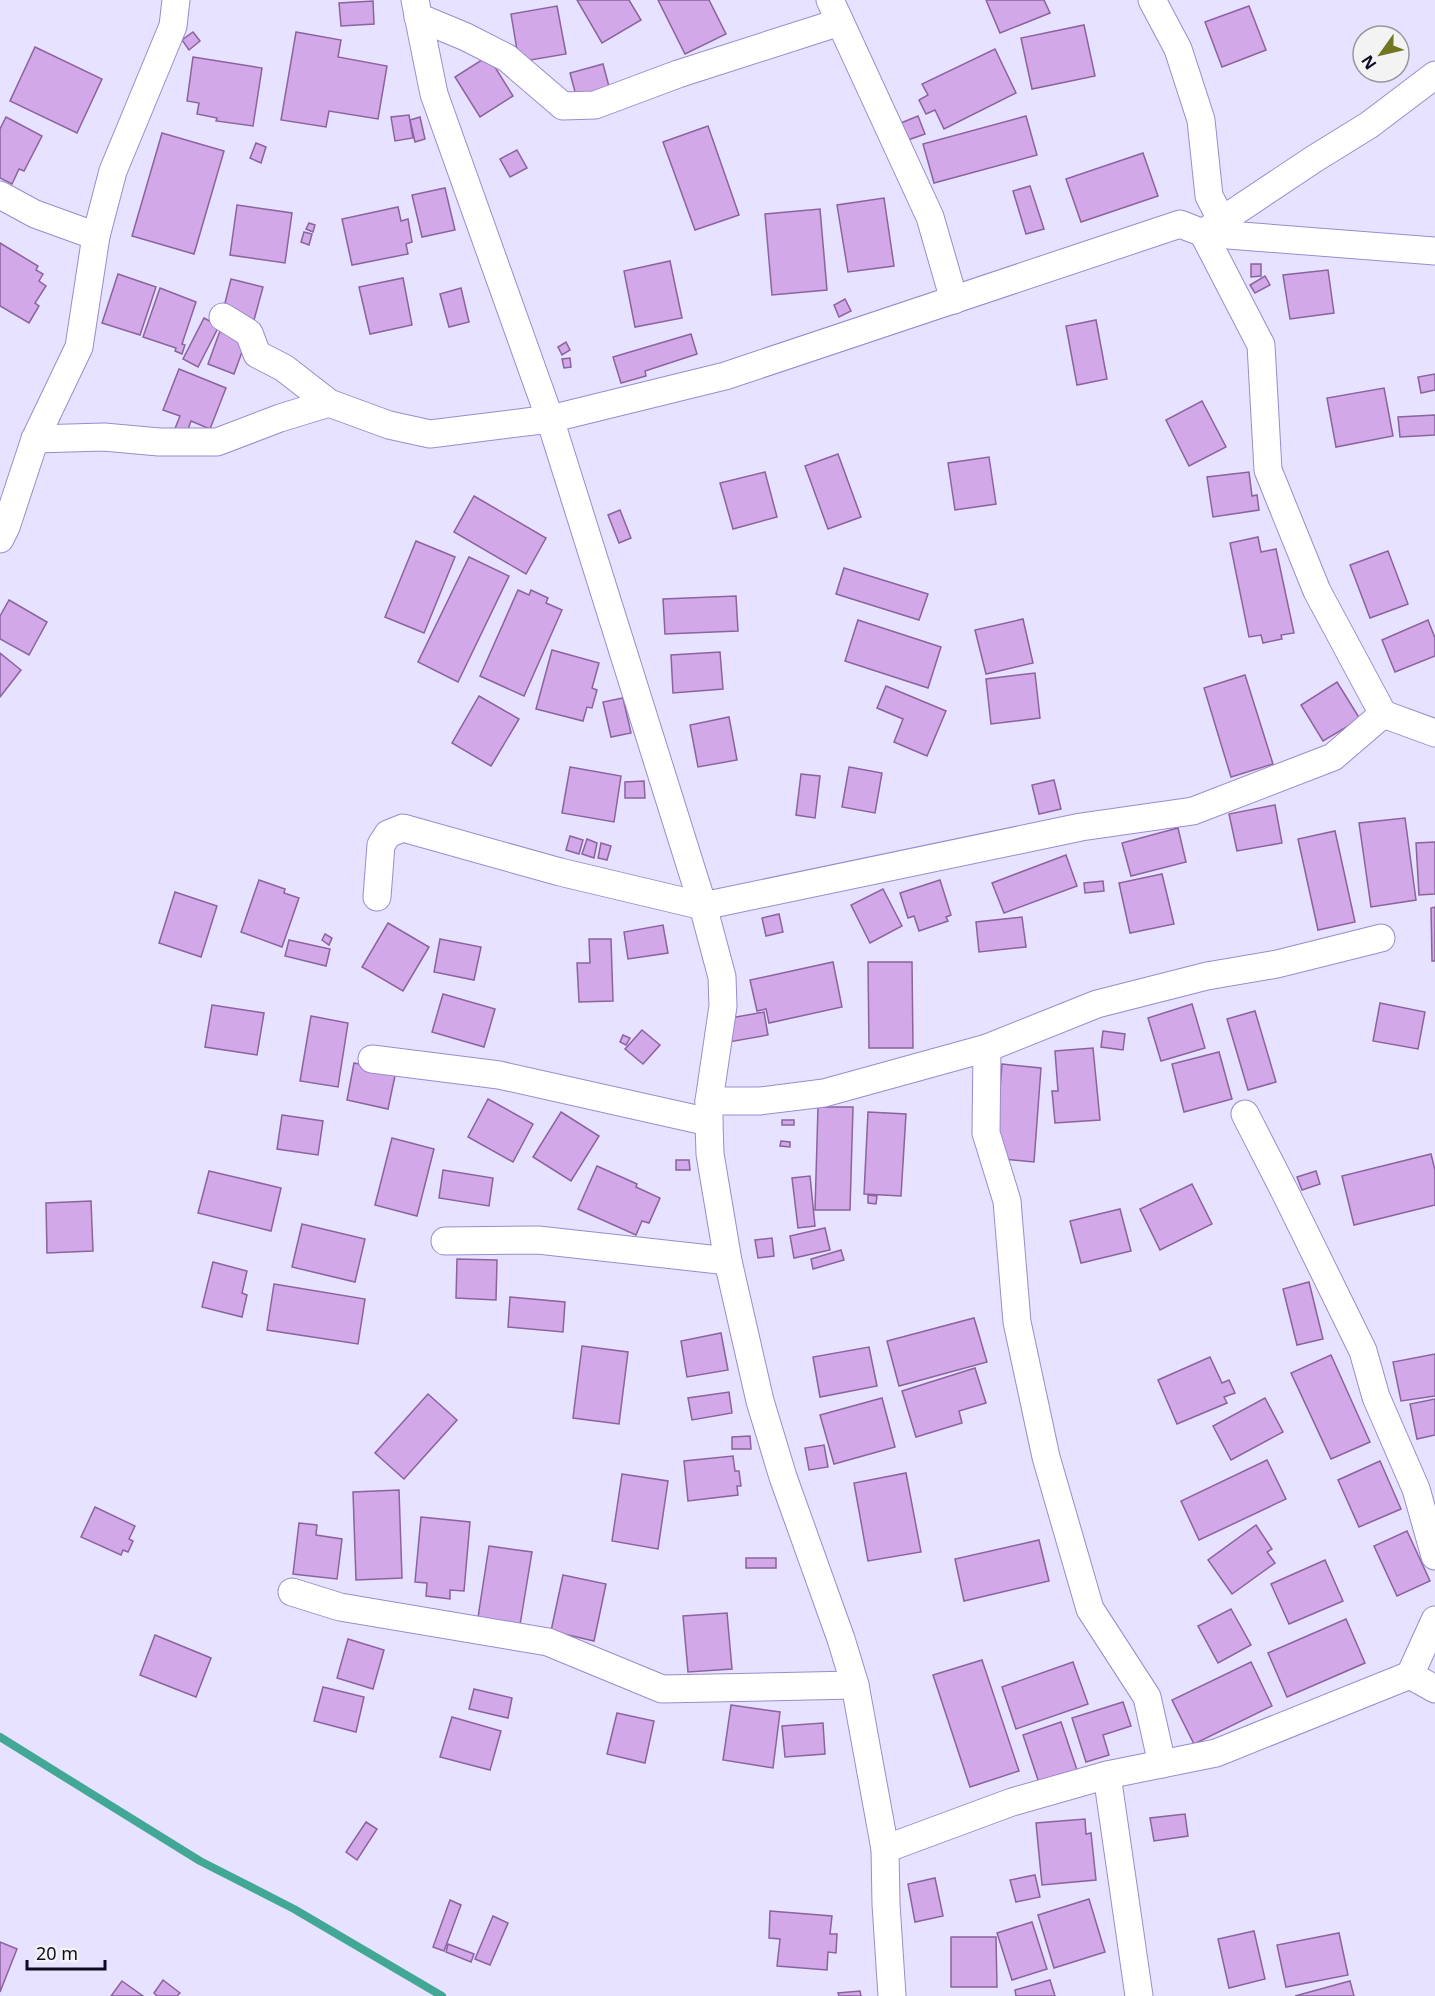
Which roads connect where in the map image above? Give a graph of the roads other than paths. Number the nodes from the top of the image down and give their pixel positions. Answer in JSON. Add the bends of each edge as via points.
{"nodes":[{"id":1,"x":176,"y":0,"type":"edge"},
{"id":2,"x":1152,"y":0,"type":"edge"},
{"id":3,"x":416,"y":8,"type":"edge"},
{"id":4,"x":835,"y":11,"type":"edge"},
{"id":5,"x":1435,"y":75,"type":"edge"},
{"id":6,"x":0,"y":195,"type":"edge"},
{"id":7,"x":1212,"y":227,"type":"junction"},
{"id":8,"x":96,"y":236,"type":"junction"},
{"id":9,"x":1435,"y":251,"type":"edge"},
{"id":10,"x":954,"y":300,"type":"junction"},
{"id":11,"x":223,"y":317,"type":"dead end"},
{"id":12,"x":329,"y":403,"type":"junction"},
{"id":13,"x":550,"y":419,"type":"junction"},
{"id":14,"x":35,"y":439,"type":"junction"},
{"id":15,"x":0,"y":539,"type":"edge"},
{"id":16,"x":1383,"y":714,"type":"junction"},
{"id":17,"x":1435,"y":733,"type":"edge"},
{"id":18,"x":377,"y":897,"type":"dead end"},
{"id":19,"x":703,"y":906,"type":"junction"},
{"id":20,"x":1380,"y":938,"type":"dead end"},
{"id":21,"x":987,"y":1048,"type":"junction"},
{"id":22,"x":372,"y":1059,"type":"dead end"},
{"id":23,"x":709,"y":1112,"type":"junction"},
{"id":24,"x":1245,"y":1114,"type":"dead end"},
{"id":25,"x":445,"y":1241,"type":"dead end"},
{"id":26,"x":728,"y":1261,"type":"junction"},
{"id":27,"x":1435,"y":1556,"type":"edge"},
{"id":28,"x":292,"y":1592,"type":"dead end"},
{"id":29,"x":1435,"y":1620,"type":"edge"},
{"id":30,"x":1435,"y":1657,"type":"edge"},
{"id":31,"x":1410,"y":1675,"type":"junction"},
{"id":32,"x":855,"y":1685,"type":"junction"},
{"id":33,"x":1435,"y":1689,"type":"edge"},
{"id":34,"x":1162,"y":1764,"type":"junction"},
{"id":35,"x":1107,"y":1775,"type":"junction"},
{"id":36,"x":885,"y":1849,"type":"junction"},
{"id":37,"x":892,"y":1996,"type":"edge"},
{"id":38,"x":1139,"y":1996,"type":"edge"}],
"edges":[{"from":1,"to":8,"type":"street","via":[[173,26],[112,171]]},
{"from":2,"to":7,"type":"street","via":[[1178,49],[1202,120]]},
{"from":3,"to":4,"type":"street","via":[[507,58],[564,106],[595,105]]},
{"from":3,"to":13,"type":"street","via":[[434,94]]},
{"from":4,"to":10,"type":"street","via":[[930,217]]},
{"from":5,"to":7,"type":"street","via":[[1370,125]]},
{"from":6,"to":8,"type":"street","via":[[35,214]]},
{"from":7,"to":9,"type":"street"},
{"from":7,"to":10,"type":"street","via":[[1180,224]]},
{"from":7,"to":16,"type":"street","via":[[1261,345],[1268,470],[1317,591]]},
{"from":8,"to":14,"type":"street","via":[[79,347]]},
{"from":10,"to":13,"type":"street","via":[[725,376]]},
{"from":11,"to":12,"type":"street","via":[[249,333],[256,354],[284,368]]},
{"from":12,"to":13,"type":"street","via":[[389,425],[430,434]]},
{"from":12,"to":14,"type":"street","via":[[217,442],[104,437]]},
{"from":13,"to":19,"type":"street"},
{"from":14,"to":15,"type":"street"},
{"from":16,"to":17,"type":"street"},
{"from":16,"to":19,"type":"street","via":[[1334,757],[1193,811],[1081,827]]},
{"from":18,"to":19,"type":"street","via":[[381,845],[388,834],[402,828]]},
{"from":19,"to":23,"type":"street","via":[[722,977],[723,1006]]},
{"from":20,"to":21,"type":"street","via":[[1097,1004]]},
{"from":21,"to":23,"type":"street","via":[[824,1093]]},
{"from":21,"to":34,"type":"street","via":[[986,1133],[1007,1201],[1017,1322],[1046,1457],[1090,1609],[1147,1697]]},
{"from":22,"to":23,"type":"street","via":[[499,1075]]},
{"from":23,"to":26,"type":"street","via":[[710,1154]]},
{"from":24,"to":27,"type":"street","via":[[1363,1351],[1376,1397],[1416,1489]]},
{"from":25,"to":26,"type":"street","via":[[538,1240]]},
{"from":26,"to":32,"type":"street","via":[[760,1401]]},
{"from":28,"to":32,"type":"street","via":[[340,1607],[548,1641],[662,1689]]},
{"from":29,"to":31,"type":"street"},
{"from":30,"to":31,"type":"street"},
{"from":31,"to":33,"type":"street"},
{"from":31,"to":34,"type":"street","via":[[1216,1753]]},
{"from":32,"to":36,"type":"street"},
{"from":34,"to":35,"type":"street"},
{"from":35,"to":36,"type":"street","via":[[1012,1802]]},
{"from":35,"to":38,"type":"street"},
{"from":36,"to":37,"type":"street"}]}
